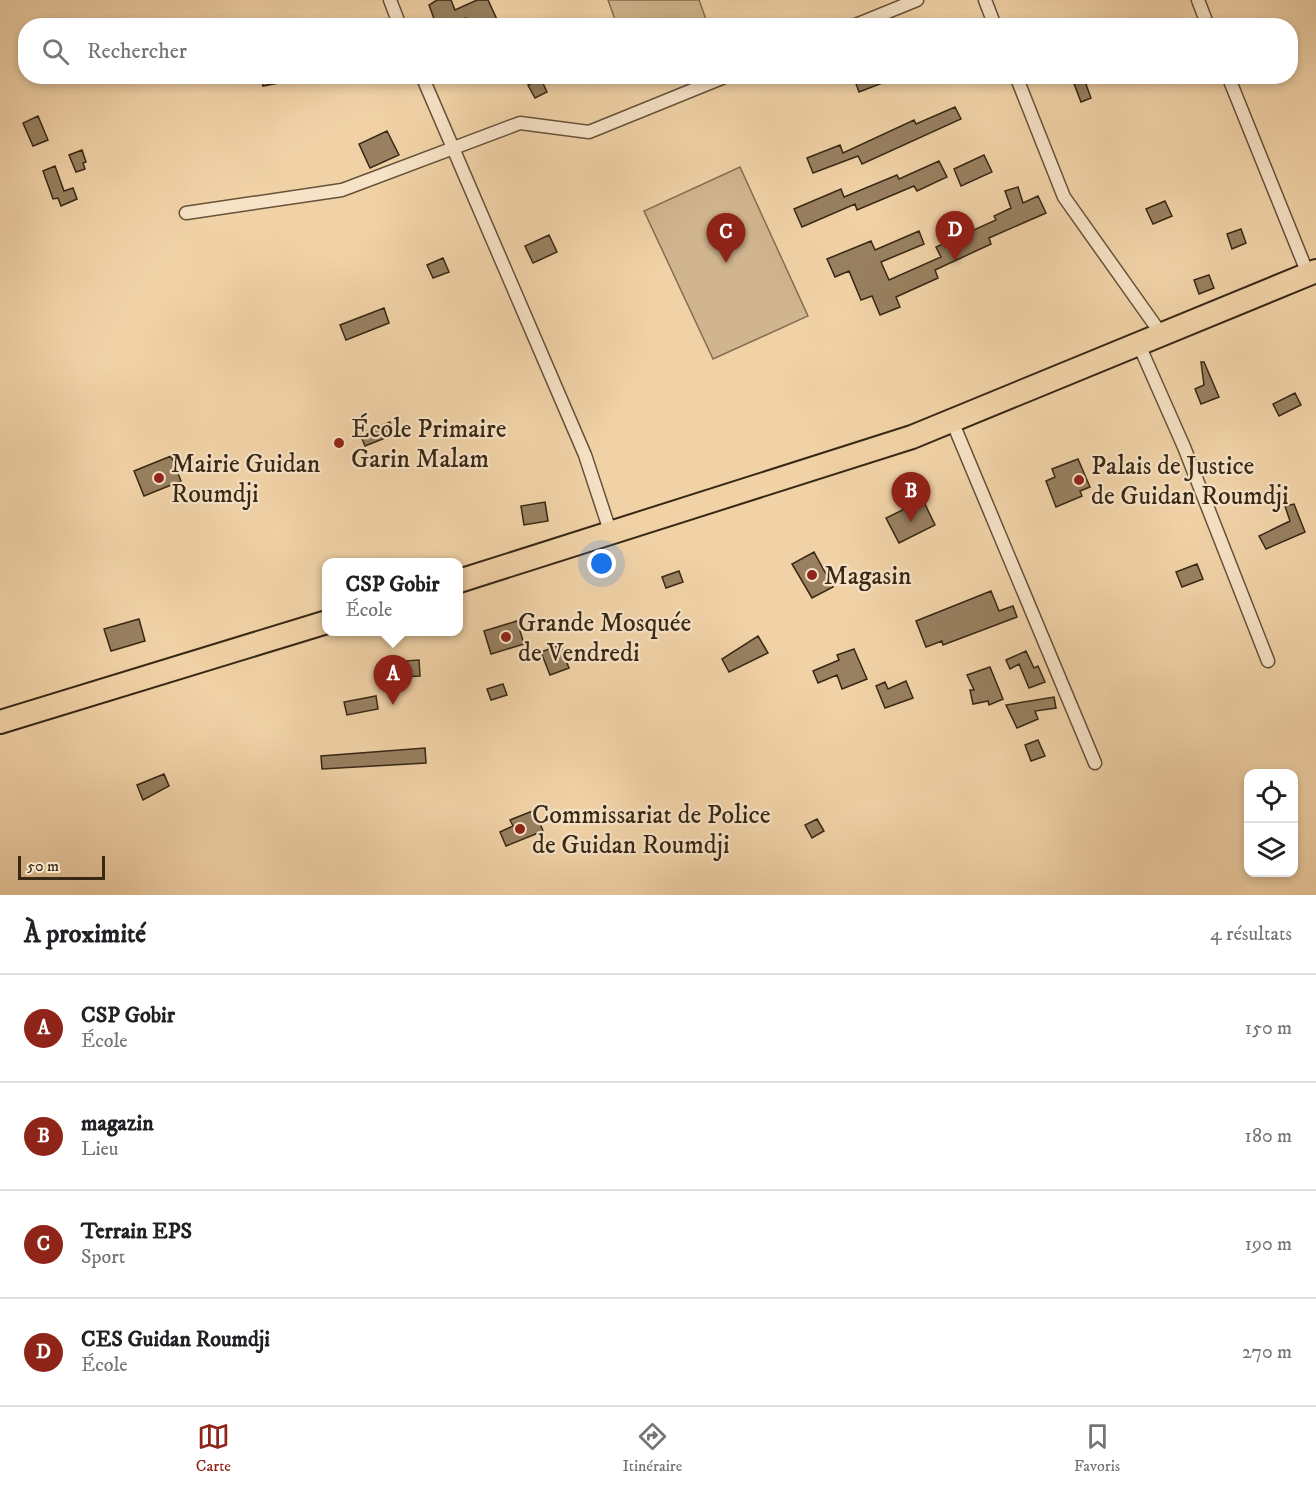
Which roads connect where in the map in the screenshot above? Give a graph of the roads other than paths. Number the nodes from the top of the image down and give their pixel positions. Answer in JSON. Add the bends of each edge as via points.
{"nodes":[{"id":1,"x":390,"y":0,"type":"edge"},
{"id":2,"x":917,"y":0,"type":"edge"},
{"id":3,"x":985,"y":0,"type":"edge"},
{"id":4,"x":1198,"y":0,"type":"edge"},
{"id":5,"x":397,"y":18,"type":"edge"},
{"id":6,"x":873,"y":18,"type":"edge"},
{"id":7,"x":992,"y":18,"type":"edge"},
{"id":8,"x":1205,"y":18,"type":"edge"},
{"id":9,"x":425,"y":84,"type":"edge"},
{"id":10,"x":707,"y":84,"type":"edge"},
{"id":11,"x":1019,"y":84,"type":"edge"},
{"id":12,"x":1231,"y":84,"type":"edge"},
{"id":13,"x":452,"y":147,"type":"junction"},
{"id":14,"x":186,"y":213,"type":"dead end"},
{"id":15,"x":1312,"y":273,"type":"edge"},
{"id":16,"x":1162,"y":335,"type":"junction"},
{"id":17,"x":1139,"y":345,"type":"junction"},
{"id":18,"x":952,"y":421,"type":"junction"},
{"id":19,"x":611,"y":534,"type":"junction"},
{"id":20,"x":463,"y":580,"type":"edge"},
{"id":21,"x":322,"y":624,"type":"edge"},
{"id":22,"x":1268,"y":661,"type":"dead end"},
{"id":23,"x":0,"y":722,"type":"edge"},
{"id":24,"x":1095,"y":763,"type":"dead end"}],
"edges":[{"from":1,"to":5,"type":"street"},
{"from":2,"to":6,"type":"street"},
{"from":3,"to":7,"type":"street"},
{"from":4,"to":8,"type":"street"},
{"from":9,"to":13,"type":"street"},
{"from":10,"to":13,"type":"street","via":[[589,132],[520,123]]},
{"from":11,"to":16,"type":"street","via":[[1064,197]]},
{"from":12,"to":15,"type":"street"},
{"from":13,"to":14,"type":"street","via":[[342,190]]},
{"from":13,"to":19,"type":"street","via":[[585,455]]},
{"from":15,"to":16,"type":"highway"},
{"from":16,"to":17,"type":"highway"},
{"from":17,"to":18,"type":"highway"},
{"from":17,"to":22,"type":"street","via":[[1184,447]]},
{"from":18,"to":19,"type":"highway"},
{"from":18,"to":24,"type":"street"},
{"from":19,"to":20,"type":"highway"},
{"from":21,"to":23,"type":"highway"}]}
